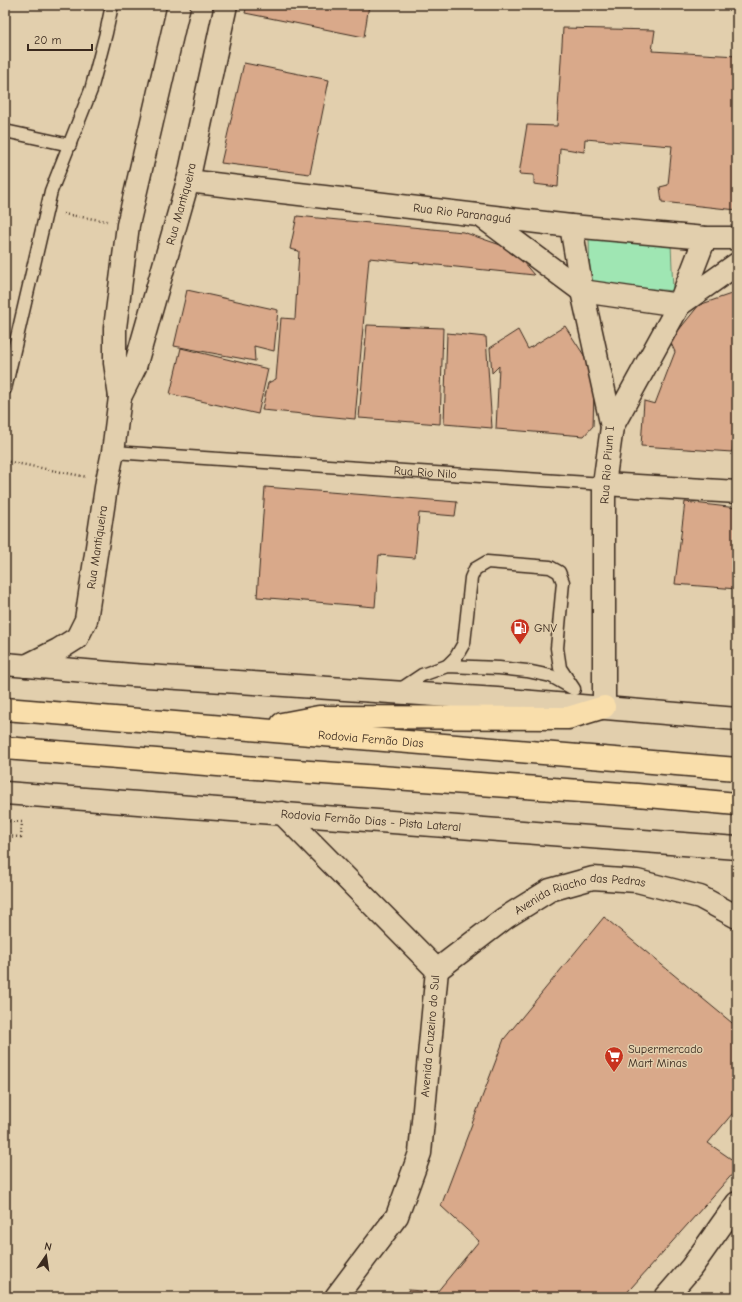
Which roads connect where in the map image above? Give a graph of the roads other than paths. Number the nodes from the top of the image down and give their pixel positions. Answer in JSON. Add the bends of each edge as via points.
{"nodes":[{"id":1,"x":112,"y":5,"type":"edge"},
{"id":2,"x":120,"y":5,"type":"edge"},
{"id":3,"x":179,"y":5,"type":"edge"},
{"id":4,"x":226,"y":5,"type":"edge"},
{"id":5,"x":106,"y":33,"type":"junction"},
{"id":6,"x":5,"y":131,"type":"edge"},
{"id":7,"x":70,"y":145,"type":"junction"},
{"id":8,"x":188,"y":181,"type":"junction"},
{"id":9,"x":480,"y":216,"type":"junction"},
{"id":10,"x":571,"y":226,"type":"junction"},
{"id":11,"x":705,"y":238,"type":"junction"},
{"id":12,"x":737,"y":238,"type":"edge"},
{"id":13,"x":737,"y":264,"type":"edge"},
{"id":14,"x":582,"y":292,"type":"junction"},
{"id":15,"x":119,"y":296,"type":"junction"},
{"id":16,"x":154,"y":305,"type":"junction"},
{"id":17,"x":679,"y":306,"type":"junction"},
{"id":18,"x":7,"y":371,"type":"edge"},
{"id":19,"x":5,"y":388,"type":"edge"},
{"id":20,"x":120,"y":397,"type":"junction"},
{"id":21,"x":612,"y":427,"type":"junction"},
{"id":22,"x":113,"y":452,"type":"junction"},
{"id":23,"x":604,"y":484,"type":"junction"},
{"id":24,"x":737,"y":492,"type":"edge"},
{"id":25,"x":15,"y":665,"type":"edge"},
{"id":26,"x":446,"y":666,"type":"junction"},
{"id":27,"x":396,"y":692,"type":"junction"},
{"id":28,"x":588,"y":700,"type":"junction"},
{"id":29,"x":5,"y":709,"type":"edge"},
{"id":30,"x":737,"y":719,"type":"edge"},
{"id":31,"x":254,"y":729,"type":"junction"},
{"id":32,"x":5,"y":748,"type":"edge"},
{"id":33,"x":737,"y":769,"type":"edge"},
{"id":34,"x":5,"y":793,"type":"edge"},
{"id":35,"x":737,"y":804,"type":"edge"},
{"id":36,"x":282,"y":813,"type":"junction"},
{"id":37,"x":737,"y":848,"type":"edge"},
{"id":38,"x":737,"y":918,"type":"edge"},
{"id":39,"x":437,"y":970,"type":"junction"},
{"id":40,"x":737,"y":1203,"type":"edge"},
{"id":41,"x":336,"y":1297,"type":"edge"},
{"id":42,"x":666,"y":1297,"type":"edge"}],
"edges":[{"from":1,"to":5,"type":"lane"},
{"from":2,"to":5,"type":"lane"},
{"from":3,"to":15,"type":"street","name":"Rua Mantiqueira","via":[[128,224]]},
{"from":4,"to":8,"type":"street","name":"Rua Mantiqueira"},
{"from":5,"to":7,"type":"lane","via":[[92,90]]},
{"from":6,"to":7,"type":"lane"},
{"from":7,"to":18,"type":"lane","via":[[51,191]]},
{"from":8,"to":9,"type":"street","name":"Rua Rio Paranaguá"},
{"from":8,"to":16,"type":"street","name":"Rua Mantiqueira"},
{"from":9,"to":10,"type":"street","name":"Rua Rio Paranaguá"},
{"from":9,"to":14,"type":"street"},
{"from":10,"to":11,"type":"street","name":"Rua Rio Paranaguá"},
{"from":10,"to":14,"type":"street","name":"Rua Rio Pium I"},
{"from":11,"to":12,"type":"street","name":"Rua Rio Paranaguá"},
{"from":11,"to":17,"type":"street"},
{"from":13,"to":17,"type":"street"},
{"from":14,"to":17,"type":"street"},
{"from":14,"to":21,"type":"street","name":"Rua Rio Pium I"},
{"from":15,"to":16,"type":"street","via":[[142,307]]},
{"from":15,"to":20,"type":"street","name":"Rua Mantiqueira","via":[[114,363]]},
{"from":16,"to":20,"type":"street","name":"Rua Mantiqueira","via":[[135,367]]},
{"from":17,"to":21,"type":"street"},
{"from":18,"to":19,"type":"lane"},
{"from":20,"to":22,"type":"street","name":"Rua Mantiqueira"},
{"from":21,"to":23,"type":"street","name":"Rua Rio Pium I"},
{"from":22,"to":23,"type":"lane","name":"Rua Rio Nilo"},
{"from":22,"to":25,"type":"street","name":"Rua Mantiqueira","via":[[86,620],[77,638],[58,650]]},
{"from":23,"to":24,"type":"street","name":"Rua Rio Nilo"},
{"from":23,"to":28,"type":"street","name":"Rua Rio Pium I"},
{"from":25,"to":27,"type":"street","via":[[140,676]]},
{"from":26,"to":27,"type":"lane","via":[[422,675]]},
{"from":26,"to":28,"type":"lane","via":[[499,668],[551,676]]},
{"from":26,"to":28,"type":"lane","via":[[456,657],[464,643],[471,578],[475,569],[487,562],[550,567],[560,572],[563,582],[557,648],[560,668]]},
{"from":27,"to":28,"type":"street"},
{"from":28,"to":30,"type":"street"},
{"from":28,"to":31,"type":"highway","via":[[568,718],[319,717]]},
{"from":29,"to":31,"type":"highway","name":"Rodovia Fernão Dias"},
{"from":31,"to":33,"type":"highway","name":"Rodovia Fernão Dias"},
{"from":32,"to":35,"type":"highway"},
{"from":34,"to":36,"type":"street","name":"Rodovia Fernão Dias - Pista Lateral"},
{"from":36,"to":37,"type":"street","name":"Rodovia Fernão Dias - Pista Lateral"},
{"from":36,"to":39,"type":"street","name":"Avenida Cruzeiro do Sul"},
{"from":38,"to":39,"type":"street","name":"Avenida Riacho das Pedras","via":[[700,897],[637,881],[593,878],[550,890],[505,918]]},
{"from":39,"to":41,"type":"street","name":"Avenida Cruzeiro do Sul","via":[[420,1153],[397,1216]]},
{"from":40,"to":42,"type":"street","via":[[691,1268]]}]}
